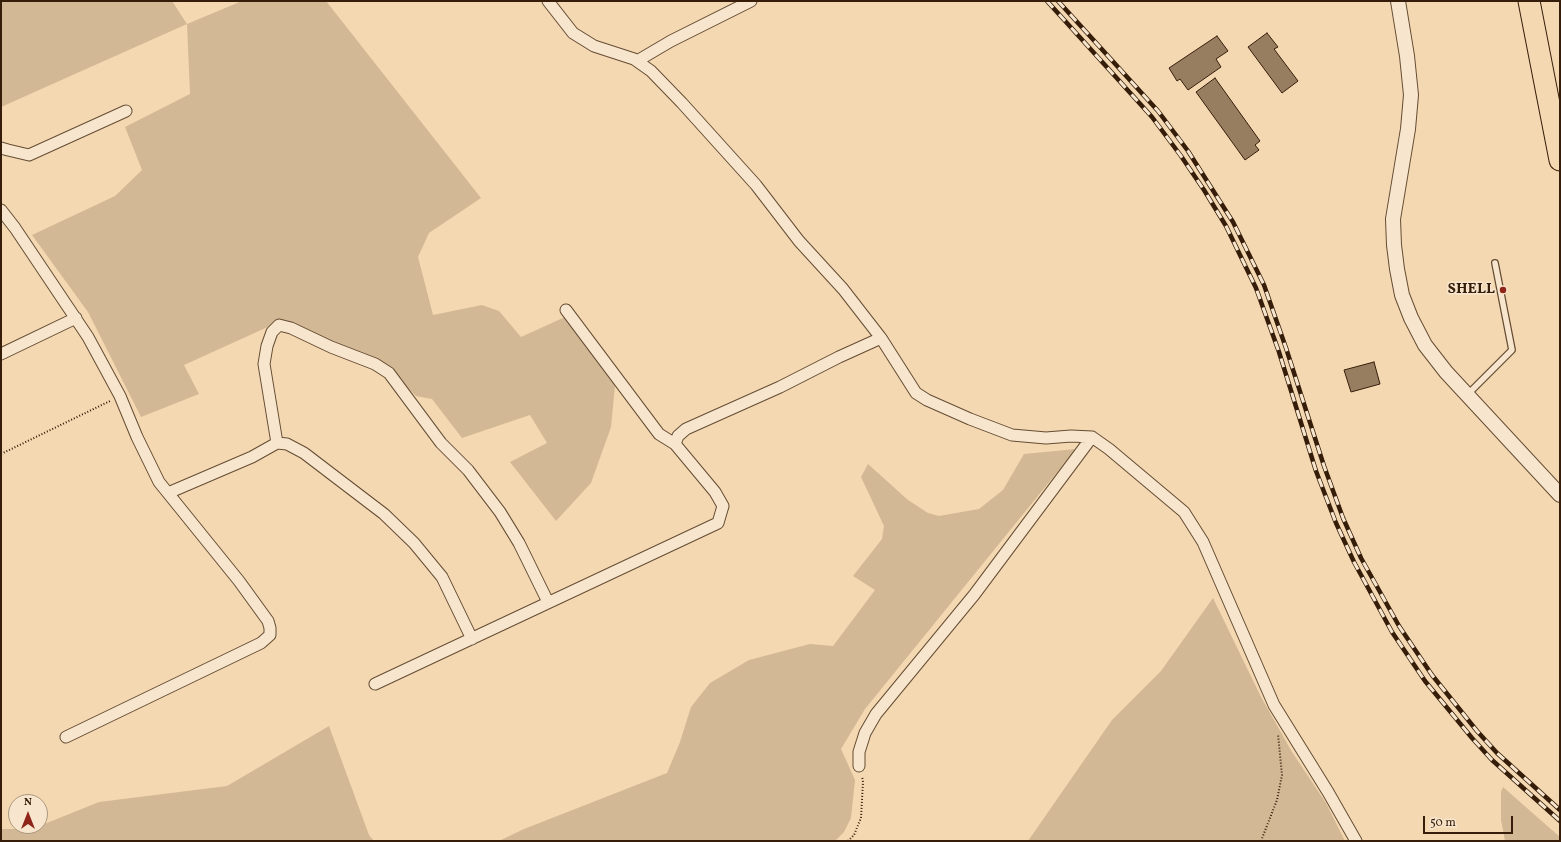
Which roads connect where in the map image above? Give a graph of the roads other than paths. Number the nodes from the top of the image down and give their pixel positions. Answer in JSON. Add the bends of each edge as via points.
{"nodes":[{"id":1,"x":548,"y":1,"type":"edge"},
{"id":2,"x":752,"y":1,"type":"edge"},
{"id":3,"x":1398,"y":1,"type":"edge"},
{"id":4,"x":1529,"y":1,"type":"edge"},
{"id":5,"x":637,"y":61,"type":"junction"},
{"id":6,"x":126,"y":111,"type":"dead end"},
{"id":7,"x":1,"y":148,"type":"edge"},
{"id":8,"x":1560,"y":160,"type":"edge"},
{"id":9,"x":1,"y":210,"type":"edge"},
{"id":10,"x":1495,"y":263,"type":"dead end"},
{"id":11,"x":566,"y":310,"type":"dead end"},
{"id":12,"x":76,"y":318,"type":"junction"},
{"id":13,"x":881,"y":338,"type":"junction"},
{"id":14,"x":1,"y":354,"type":"edge"},
{"id":15,"x":1467,"y":396,"type":"junction"},
{"id":16,"x":1092,"y":437,"type":"junction"},
{"id":17,"x":277,"y":443,"type":"junction"},
{"id":18,"x":675,"y":444,"type":"junction"},
{"id":19,"x":168,"y":493,"type":"junction"},
{"id":20,"x":1560,"y":495,"type":"edge"},
{"id":21,"x":548,"y":602,"type":"junction"},
{"id":22,"x":472,"y":639,"type":"junction"},
{"id":23,"x":375,"y":684,"type":"dead end"},
{"id":24,"x":66,"y":737,"type":"dead end"},
{"id":25,"x":860,"y":766,"type":"road end"},
{"id":26,"x":1356,"y":841,"type":"edge"}],
"edges":[{"from":1,"to":5,"type":"street","via":[[573,33],[594,46]]},
{"from":2,"to":5,"type":"street","via":[[671,41]]},
{"from":3,"to":15,"type":"street","via":[[1411,95],[1393,219],[1397,269],[1402,294],[1425,345]]},
{"from":4,"to":8,"type":"highway"},
{"from":5,"to":13,"type":"street","via":[[651,71],[756,185],[799,241],[843,289]]},
{"from":6,"to":7,"type":"street","via":[[29,155]]},
{"from":9,"to":12,"type":"street"},
{"from":10,"to":15,"type":"lane","via":[[1512,350]]},
{"from":11,"to":18,"type":"street","via":[[659,434]]},
{"from":12,"to":14,"type":"street"},
{"from":12,"to":19,"type":"street","via":[[120,396],[159,482]]},
{"from":13,"to":16,"type":"street","via":[[916,393],[927,400],[970,420],[1012,434],[1046,438]]},
{"from":13,"to":18,"type":"street","via":[[686,429],[678,436]]},
{"from":15,"to":20,"type":"street"},
{"from":16,"to":25,"type":"street","via":[[974,595],[876,714],[859,752]]},
{"from":16,"to":26,"type":"street","via":[[1184,512],[1203,542],[1274,705]]},
{"from":17,"to":19,"type":"street","via":[[252,457]]},
{"from":17,"to":21,"type":"street","via":[[264,364],[272,332],[279,325],[376,364],[389,373],[441,443],[468,470],[500,512],[519,543]]},
{"from":17,"to":22,"type":"street","via":[[287,444],[304,453],[384,514],[414,543],[442,577]]},
{"from":18,"to":21,"type":"street","via":[[715,492],[723,506],[718,523]]},
{"from":19,"to":24,"type":"street","via":[[268,621],[270,635],[261,643]]},
{"from":21,"to":22,"type":"street"},
{"from":22,"to":23,"type":"street"}]}
